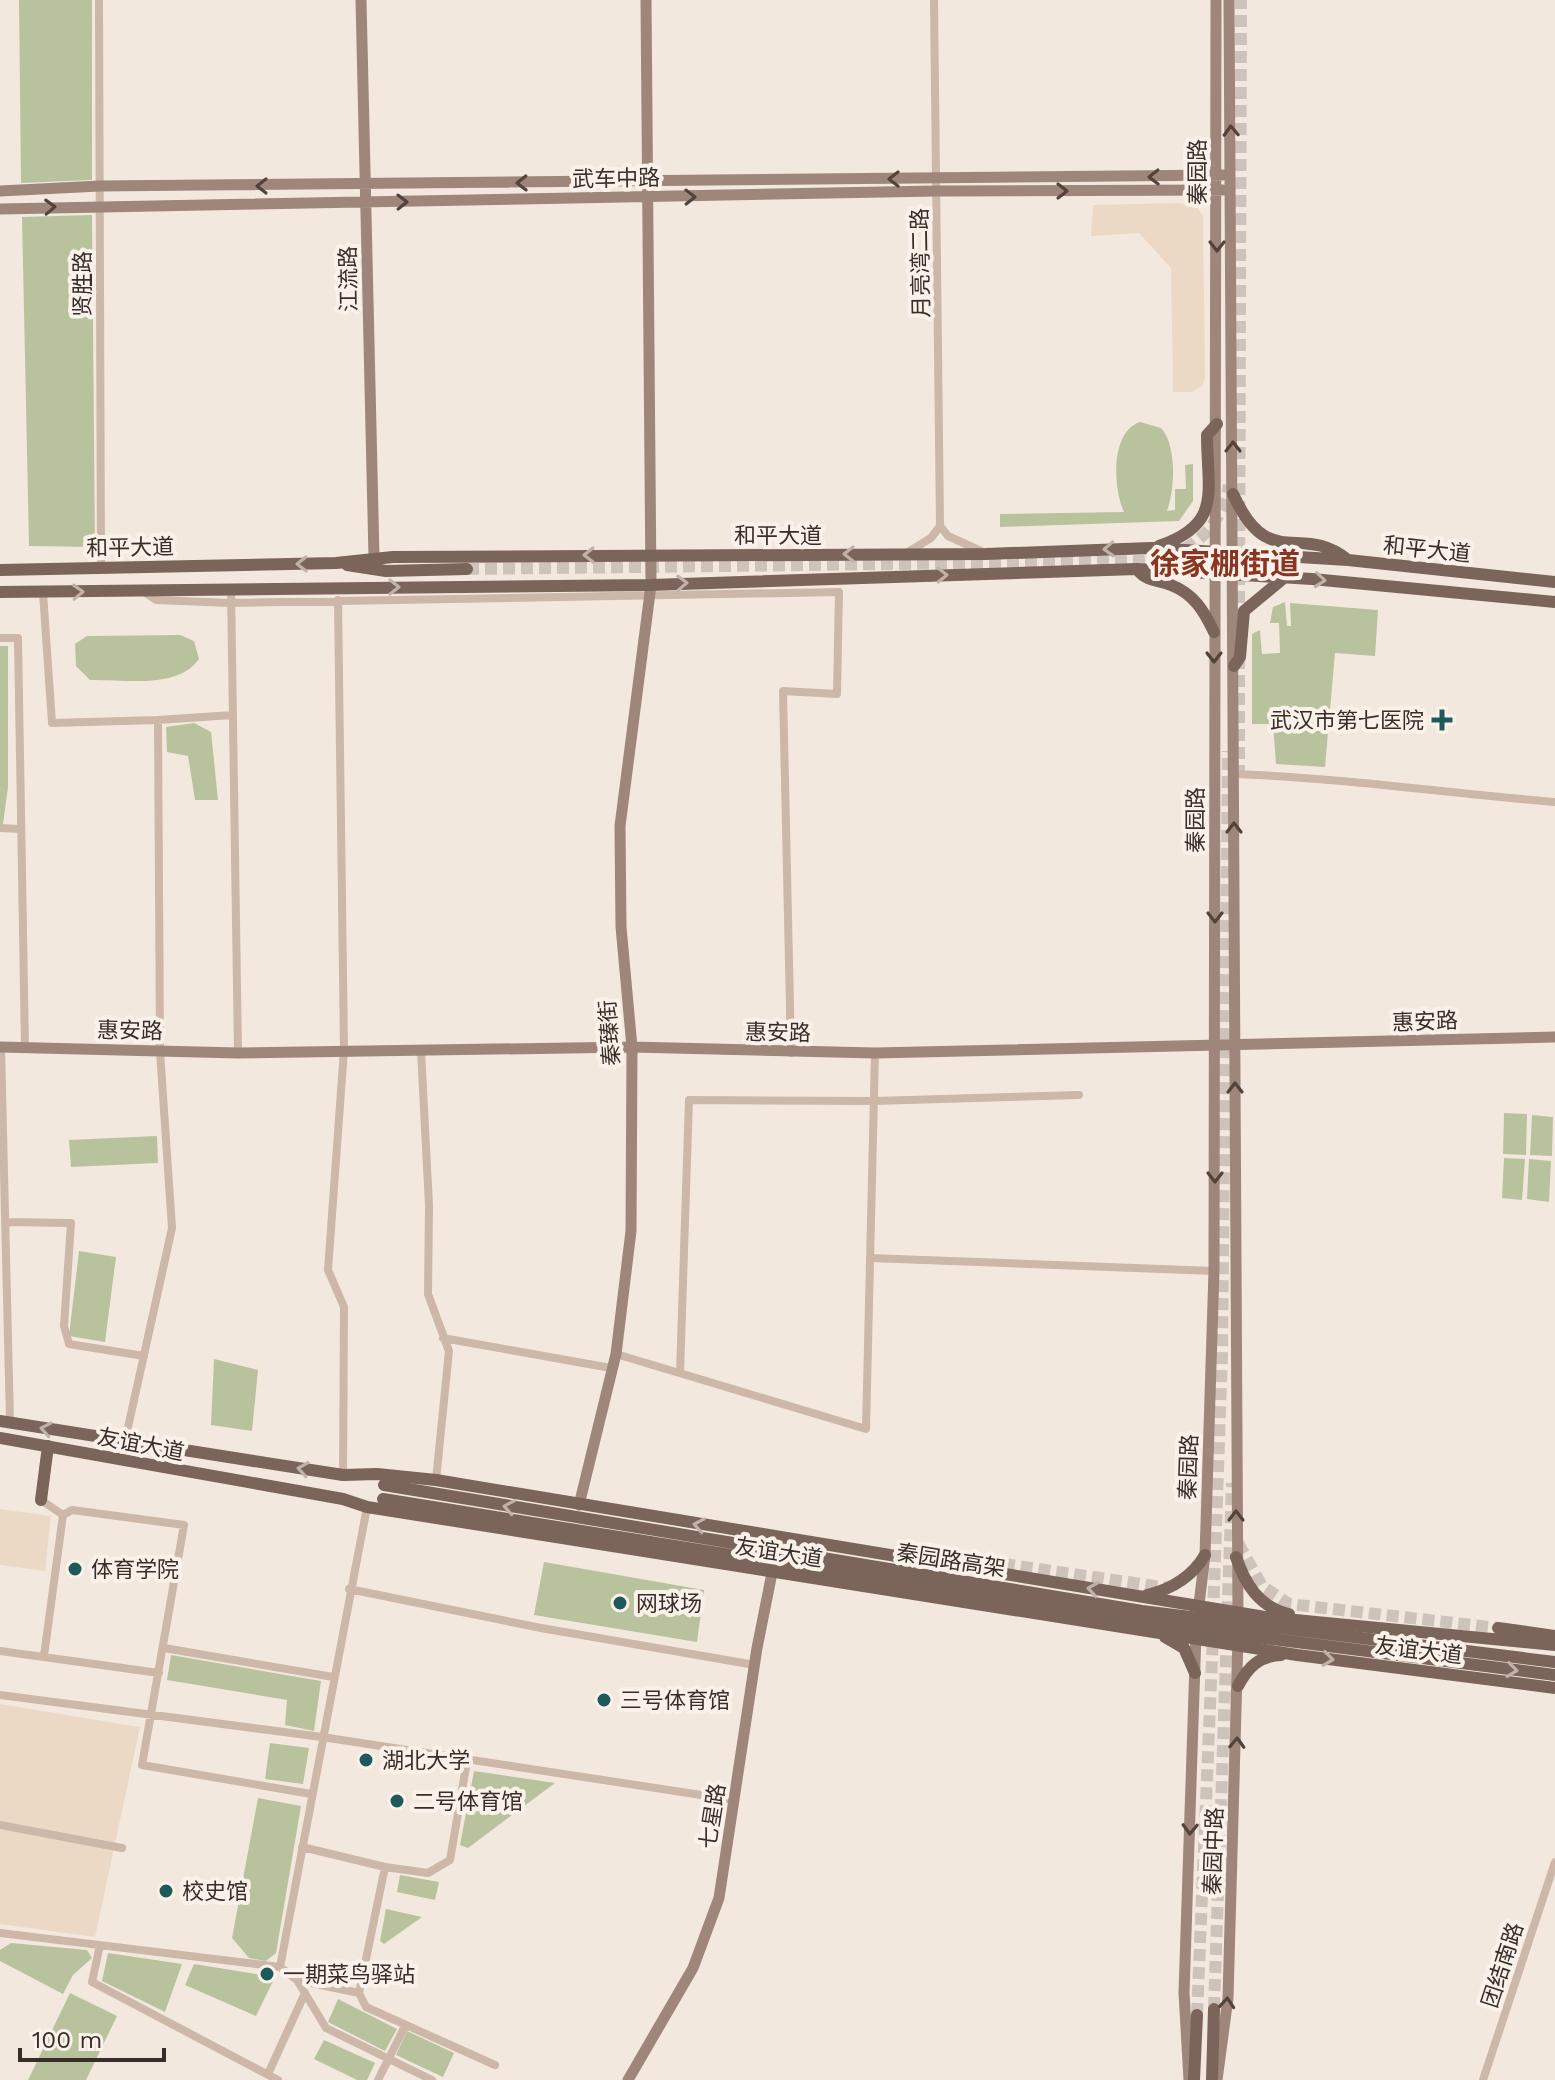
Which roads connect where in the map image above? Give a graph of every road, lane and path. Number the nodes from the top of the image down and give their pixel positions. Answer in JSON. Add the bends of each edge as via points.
{"nodes":[{"id":1,"x":99,"y":0,"type":"edge"},
{"id":2,"x":361,"y":0,"type":"edge"},
{"id":3,"x":646,"y":0,"type":"edge"},
{"id":4,"x":934,"y":0,"type":"edge"},
{"id":5,"x":1216,"y":0,"type":"edge"},
{"id":6,"x":1229,"y":0,"type":"edge"},
{"id":7,"x":1217,"y":175,"type":"junction"},
{"id":8,"x":1232,"y":175,"type":"junction"},
{"id":9,"x":647,"y":181,"type":"junction"},
{"id":10,"x":365,"y":185,"type":"junction"},
{"id":11,"x":937,"y":185,"type":"junction"},
{"id":12,"x":100,"y":186,"type":"junction"},
{"id":13,"x":1232,"y":189,"type":"junction"},
{"id":14,"x":1217,"y":190,"type":"junction"},
{"id":15,"x":0,"y":191,"type":"edge"},
{"id":16,"x":648,"y":198,"type":"junction"},
{"id":17,"x":366,"y":202,"type":"junction"},
{"id":18,"x":100,"y":205,"type":"junction"},
{"id":19,"x":0,"y":209,"type":"edge"},
{"id":20,"x":1217,"y":424,"type":"junction"},
{"id":21,"x":1233,"y":494,"type":"junction"},
{"id":22,"x":940,"y":526,"type":"junction"},
{"id":23,"x":1151,"y":548,"type":"junction"},
{"id":24,"x":1215,"y":551,"type":"junction"},
{"id":25,"x":1233,"y":553,"type":"junction"},
{"id":26,"x":904,"y":554,"type":"junction"},
{"id":27,"x":986,"y":554,"type":"junction"},
{"id":28,"x":651,"y":556,"type":"junction"},
{"id":29,"x":374,"y":557,"type":"junction"},
{"id":30,"x":1348,"y":560,"type":"junction"},
{"id":31,"x":336,"y":563,"type":"junction"},
{"id":32,"x":101,"y":568,"type":"junction"},
{"id":33,"x":467,"y":569,"type":"tunnel mouth"},
{"id":34,"x":1137,"y":569,"type":"junction"},
{"id":35,"x":0,"y":570,"type":"edge"},
{"id":36,"x":1214,"y":572,"type":"junction"},
{"id":37,"x":1232,"y":574,"type":"junction"},
{"id":38,"x":1285,"y":577,"type":"junction"},
{"id":39,"x":1555,"y":582,"type":"edge"},
{"id":40,"x":231,"y":588,"type":"junction"},
{"id":41,"x":142,"y":590,"type":"junction"},
{"id":42,"x":650,"y":590,"type":"junction"},
{"id":43,"x":0,"y":592,"type":"edge"},
{"id":44,"x":43,"y":593,"type":"junction"},
{"id":45,"x":338,"y":600,"type":"junction"},
{"id":46,"x":1555,"y":602,"type":"edge"},
{"id":47,"x":231,"y":603,"type":"junction"},
{"id":48,"x":1214,"y":632,"type":"junction"},
{"id":49,"x":0,"y":638,"type":"edge"},
{"id":50,"x":1234,"y":666,"type":"junction"},
{"id":51,"x":233,"y":715,"type":"junction"},
{"id":52,"x":158,"y":720,"type":"junction"},
{"id":53,"x":1234,"y":774,"type":"junction"},
{"id":54,"x":1555,"y":802,"type":"edge"},
{"id":55,"x":0,"y":828,"type":"edge"},
{"id":56,"x":21,"y":829,"type":"junction"},
{"id":57,"x":1555,"y":1037,"type":"edge"},
{"id":58,"x":0,"y":1047,"type":"edge"},
{"id":59,"x":632,"y":1047,"type":"junction"},
{"id":60,"x":1235,"y":1047,"type":"junction"},
{"id":61,"x":25,"y":1048,"type":"junction"},
{"id":62,"x":1216,"y":1048,"type":"junction"},
{"id":63,"x":344,"y":1050,"type":"junction"},
{"id":64,"x":160,"y":1051,"type":"junction"},
{"id":65,"x":421,"y":1051,"type":"junction"},
{"id":66,"x":238,"y":1053,"type":"junction"},
{"id":67,"x":791,"y":1053,"type":"junction"},
{"id":68,"x":875,"y":1053,"type":"junction"},
{"id":69,"x":1079,"y":1095,"type":"dead end"},
{"id":70,"x":874,"y":1101,"type":"junction"},
{"id":71,"x":2,"y":1160,"type":"edge"},
{"id":72,"x":5,"y":1222,"type":"junction"},
{"id":73,"x":870,"y":1258,"type":"junction"},
{"id":74,"x":1214,"y":1271,"type":"junction"},
{"id":75,"x":443,"y":1338,"type":"junction"},
{"id":76,"x":616,"y":1354,"type":"junction"},
{"id":77,"x":144,"y":1356,"type":"junction"},
{"id":78,"x":611,"y":1368,"type":"junction"},
{"id":79,"x":680,"y":1373,"type":"junction"},
{"id":80,"x":5,"y":1422,"type":"edge"},
{"id":81,"x":0,"y":1438,"type":"edge"},
{"id":82,"x":125,"y":1441,"type":"junction"},
{"id":83,"x":48,"y":1446,"type":"junction"},
{"id":84,"x":343,"y":1475,"type":"junction"},
{"id":85,"x":436,"y":1480,"type":"junction"},
{"id":86,"x":343,"y":1499,"type":"junction"},
{"id":87,"x":41,"y":1500,"type":"joint"},
{"id":88,"x":579,"y":1505,"type":"junction"},
{"id":89,"x":367,"y":1507,"type":"junction"},
{"id":90,"x":63,"y":1515,"type":"junction"},
{"id":91,"x":779,"y":1538,"type":"junction"},
{"id":92,"x":896,"y":1548,"type":"tunnel mouth"},
{"id":93,"x":848,"y":1549,"type":"junction"},
{"id":94,"x":1205,"y":1555,"type":"junction"},
{"id":95,"x":1236,"y":1557,"type":"junction"},
{"id":96,"x":773,"y":1572,"type":"junction"},
{"id":97,"x":349,"y":1589,"type":"junction"},
{"id":98,"x":1126,"y":1594,"type":"junction"},
{"id":99,"x":1198,"y":1606,"type":"junction"},
{"id":100,"x":1238,"y":1617,"type":"junction"},
{"id":101,"x":1359,"y":1627,"type":"junction"},
{"id":102,"x":1498,"y":1628,"type":"tunnel mouth"},
{"id":103,"x":1143,"y":1629,"type":"junction"},
{"id":104,"x":1555,"y":1636,"type":"edge"},
{"id":105,"x":1195,"y":1639,"type":"junction"},
{"id":106,"x":1238,"y":1645,"type":"junction"},
{"id":107,"x":1555,"y":1645,"type":"edge"},
{"id":108,"x":164,"y":1648,"type":"junction"},
{"id":109,"x":0,"y":1651,"type":"edge"},
{"id":110,"x":1297,"y":1655,"type":"junction"},
{"id":111,"x":44,"y":1656,"type":"junction"},
{"id":112,"x":1555,"y":1662,"type":"edge"},
{"id":113,"x":755,"y":1665,"type":"junction"},
{"id":114,"x":159,"y":1673,"type":"junction"},
{"id":115,"x":1195,"y":1673,"type":"junction"},
{"id":116,"x":1555,"y":1675,"type":"edge"},
{"id":117,"x":333,"y":1677,"type":"junction"},
{"id":118,"x":1238,"y":1686,"type":"junction"},
{"id":119,"x":1555,"y":1688,"type":"edge"},
{"id":120,"x":0,"y":1695,"type":"edge"},
{"id":121,"x":152,"y":1715,"type":"junction"},
{"id":122,"x":322,"y":1737,"type":"junction"},
{"id":123,"x":467,"y":1761,"type":"junction"},
{"id":124,"x":311,"y":1794,"type":"junction"},
{"id":125,"x":734,"y":1800,"type":"junction"},
{"id":126,"x":0,"y":1825,"type":"edge"},
{"id":127,"x":302,"y":1847,"type":"junction"},
{"id":128,"x":122,"y":1848,"type":"dead end"},
{"id":129,"x":1555,"y":1862,"type":"edge"},
{"id":130,"x":385,"y":1867,"type":"junction"},
{"id":131,"x":0,"y":1933,"type":"edge"},
{"id":132,"x":100,"y":1945,"type":"junction"},
{"id":133,"x":280,"y":1967,"type":"junction"},
{"id":134,"x":297,"y":1980,"type":"junction"},
{"id":135,"x":305,"y":1993,"type":"junction"},
{"id":136,"x":359,"y":1993,"type":"junction"},
{"id":137,"x":1214,"y":2009,"type":"tunnel mouth"},
{"id":138,"x":1197,"y":2015,"type":"tunnel mouth"},
{"id":139,"x":405,"y":2026,"type":"junction"},
{"id":140,"x":389,"y":2059,"type":"junction"},
{"id":141,"x":495,"y":2065,"type":"dead end"},
{"id":142,"x":268,"y":2074,"type":"junction"},
{"id":143,"x":278,"y":2080,"type":"edge"},
{"id":144,"x":378,"y":2080,"type":"edge"},
{"id":145,"x":432,"y":2080,"type":"edge"},
{"id":146,"x":628,"y":2080,"type":"edge"},
{"id":147,"x":1192,"y":2080,"type":"edge"},
{"id":148,"x":1214,"y":2080,"type":"edge"},
{"id":149,"x":1483,"y":2080,"type":"edge"}],
"edges":[{"from":1,"to":12,"type":"street","name":"贤胜路"},
{"from":2,"to":10,"type":"street","name":"江流路"},
{"from":3,"to":9,"type":"street","name":"秦臻街"},
{"from":4,"to":11,"type":"street","name":"月亮湾二路"},
{"from":5,"to":7,"type":"street","name":"秦园路"},
{"from":8,"to":6,"type":"street","name":"秦园路","one_way":true},
{"from":7,"to":8,"type":"street","name":"武车中路"},
{"from":7,"to":11,"type":"street","name":"武车中路","one_way":true},
{"from":7,"to":14,"type":"street","name":"秦园路"},
{"from":8,"to":13,"type":"street","name":"秦园路"},
{"from":9,"to":10,"type":"street","name":"武车中路","one_way":true},
{"from":11,"to":9,"type":"street","name":"武车中路","one_way":true},
{"from":9,"to":16,"type":"street","name":"秦臻街"},
{"from":10,"to":12,"type":"street","name":"武车中路","one_way":true},
{"from":10,"to":17,"type":"street","name":"江流路"},
{"from":11,"to":14,"type":"street","name":"武车中路","one_way":true},
{"from":16,"to":11,"type":"street","name":"武车中路","one_way":true},
{"from":11,"to":22,"type":"street","name":"月亮湾二路"},
{"from":12,"to":15,"type":"street","name":"武车中路"},
{"from":12,"to":18,"type":"street","name":"贤胜路"},
{"from":13,"to":14,"type":"street","name":"武车中路"},
{"from":21,"to":13,"type":"street","name":"秦园路","one_way":true},
{"from":14,"to":20,"type":"street","name":"秦园路","one_way":true},
{"from":17,"to":16,"type":"street","name":"武车中路","one_way":true},
{"from":16,"to":28,"type":"street","name":"秦臻街"},
{"from":17,"to":18,"type":"street","name":"武车中路"},
{"from":17,"to":29,"type":"street","name":"江流路"},
{"from":19,"to":18,"type":"street","name":"武车中路","one_way":true},
{"from":18,"to":32,"type":"street","name":"贤胜路"},
{"from":20,"to":23,"type":"main road","via":[[1207,435],[1204,516],[1188,534]]},
{"from":20,"to":24,"type":"street","name":"秦园路"},
{"from":21,"to":25,"type":"street","name":"秦园路"},
{"from":21,"to":30,"type":"main road","via":[[1244,518],[1264,538],[1332,547]]},
{"from":22,"to":26,"type":"street","via":[[928,541]]},
{"from":22,"to":27,"type":"street","via":[[948,536]]},
{"from":23,"to":24,"type":"main road","name":"和平大道"},
{"from":23,"to":27,"type":"main road","name":"和平大道","one_way":true},
{"from":24,"to":25,"type":"main road","name":"和平大道"},
{"from":24,"to":36,"type":"street","name":"秦园路"},
{"from":25,"to":30,"type":"main road","name":"和平大道"},
{"from":25,"to":37,"type":"street","name":"秦园路"},
{"from":26,"to":27,"type":"main road","name":"和平大道"},
{"from":26,"to":28,"type":"main road","name":"和平大道","one_way":true},
{"from":28,"to":29,"type":"main road","name":"和平大道","one_way":true},
{"from":28,"to":42,"type":"street","name":"秦臻街"},
{"from":29,"to":31,"type":"main road","name":"和平大道"},
{"from":30,"to":39,"type":"main road","name":"和平大道"},
{"from":31,"to":32,"type":"main road","name":"和平大道","one_way":true},
{"from":31,"to":33,"type":"main road","via":[[386,571]]},
{"from":32,"to":35,"type":"main road","name":"和平大道"},
{"from":34,"to":36,"type":"main road","name":"和平大道"},
{"from":42,"to":34,"type":"main road","name":"和平大道","one_way":true},
{"from":34,"to":48,"type":"main road","via":[[1145,579],[1187,593]]},
{"from":36,"to":37,"type":"main road","name":"和平大道"},
{"from":36,"to":48,"type":"street","name":"秦园路"},
{"from":37,"to":38,"type":"main road","name":"和平大道"},
{"from":37,"to":50,"type":"street","name":"秦园路"},
{"from":38,"to":46,"type":"main road","name":"和平大道","one_way":true},
{"from":38,"to":50,"type":"main road","via":[[1244,611],[1240,657]]},
{"from":40,"to":41,"type":"main road","name":"和平大道"},
{"from":40,"to":42,"type":"main road","name":"和平大道","one_way":true},
{"from":40,"to":47,"type":"street"},
{"from":44,"to":41,"type":"main road","name":"和平大道","one_way":true},
{"from":41,"to":47,"type":"street","via":[[156,600]]},
{"from":42,"to":45,"type":"street"},
{"from":42,"to":59,"type":"street","name":"秦臻街","via":[[621,810],[621,927]]},
{"from":42,"to":67,"type":"street","via":[[839,592],[837,694],[783,691]]},
{"from":43,"to":44,"type":"main road","name":"和平大道"},
{"from":44,"to":52,"type":"street","via":[[52,723]]},
{"from":45,"to":47,"type":"street"},
{"from":45,"to":63,"type":"street"},
{"from":47,"to":51,"type":"street"},
{"from":48,"to":62,"type":"street","name":"秦园路","one_way":true},
{"from":49,"to":56,"type":"street","via":[[18,638]]},
{"from":50,"to":53,"type":"street","name":"秦园路"},
{"from":51,"to":52,"type":"street"},
{"from":51,"to":66,"type":"street"},
{"from":52,"to":64,"type":"street"},
{"from":53,"to":54,"type":"street"},
{"from":60,"to":53,"type":"street","name":"秦园路","one_way":true},
{"from":55,"to":56,"type":"street"},
{"from":56,"to":61,"type":"street"},
{"from":57,"to":60,"type":"street","name":"惠安路"},
{"from":58,"to":61,"type":"street","name":"惠安路"},
{"from":58,"to":71,"type":"street"},
{"from":59,"to":65,"type":"street","name":"惠安路"},
{"from":59,"to":67,"type":"street","name":"惠安路"},
{"from":59,"to":76,"type":"street","name":"秦臻街","via":[[631,1231]]},
{"from":60,"to":62,"type":"street","name":"惠安路"},
{"from":95,"to":60,"type":"street","name":"秦园路","one_way":true},
{"from":61,"to":64,"type":"street","name":"惠安路"},
{"from":62,"to":68,"type":"street","name":"惠安路"},
{"from":62,"to":74,"type":"street","name":"秦园路","one_way":true},
{"from":63,"to":65,"type":"street","name":"惠安路"},
{"from":63,"to":66,"type":"street","name":"惠安路"},
{"from":63,"to":84,"type":"street","via":[[328,1270],[344,1307]]},
{"from":64,"to":66,"type":"street","name":"惠安路"},
{"from":64,"to":77,"type":"street","via":[[172,1228]]},
{"from":65,"to":75,"type":"street","via":[[428,1294]]},
{"from":67,"to":68,"type":"street","name":"惠安路"},
{"from":68,"to":70,"type":"street"},
{"from":69,"to":70,"type":"street"},
{"from":70,"to":73,"type":"street"},
{"from":70,"to":79,"type":"street","via":[[689,1100]]},
{"from":71,"to":72,"type":"street"},
{"from":72,"to":77,"type":"street","via":[[71,1223],[64,1326],[69,1344]]},
{"from":72,"to":80,"type":"street"},
{"from":73,"to":74,"type":"street"},
{"from":73,"to":79,"type":"street","via":[[866,1429]]},
{"from":74,"to":94,"type":"street","name":"秦园路"},
{"from":75,"to":78,"type":"street"},
{"from":75,"to":85,"type":"street","via":[[449,1351]]},
{"from":76,"to":78,"type":"street","name":"秦臻街"},
{"from":76,"to":79,"type":"street"},
{"from":77,"to":82,"type":"street"},
{"from":78,"to":88,"type":"street","name":"秦臻街"},
{"from":82,"to":80,"type":"main road","name":"友谊大道","one_way":true},
{"from":81,"to":83,"type":"main road","name":"友谊大道"},
{"from":84,"to":82,"type":"main road","name":"友谊大道","one_way":true},
{"from":83,"to":86,"type":"main road","name":"友谊大道"},
{"from":83,"to":87,"type":"main road"},
{"from":84,"to":85,"type":"main road","name":"友谊大道"},
{"from":112,"to":84,"type":"main road","name":"秦园路高架","one_way":true,"bridge":true,"via":[[1142,1611]]},
{"from":85,"to":88,"type":"main road","name":"友谊大道"},
{"from":86,"to":89,"type":"main road","name":"友谊大道"},
{"from":86,"to":116,"type":"main road","name":"秦园路高架","one_way":true,"bridge":true,"via":[[383,1499],[1185,1628]]},
{"from":87,"to":90,"type":"street"},
{"from":91,"to":88,"type":"main road","name":"友谊大道","one_way":true},
{"from":89,"to":96,"type":"main road","name":"友谊大道"},
{"from":89,"to":97,"type":"street"},
{"from":90,"to":108,"type":"street","via":[[72,1510],[184,1525]]},
{"from":90,"to":111,"type":"street"},
{"from":91,"to":93,"type":"main road","name":"友谊大道"},
{"from":91,"to":96,"type":"street","name":"七星路"},
{"from":92,"to":93,"type":"main road"},
{"from":98,"to":93,"type":"main road","name":"友谊大道","one_way":true},
{"from":94,"to":98,"type":"main road","via":[[1171,1588],[1149,1595]]},
{"from":94,"to":99,"type":"street","name":"秦园路"},
{"from":95,"to":100,"type":"street","name":"秦园路"},
{"from":95,"to":101,"type":"main road","via":[[1247,1584],[1263,1603],[1280,1612]]},
{"from":96,"to":103,"type":"main road","name":"友谊大道"},
{"from":96,"to":113,"type":"street","name":"七星路"},
{"from":97,"to":113,"type":"street"},
{"from":97,"to":117,"type":"street"},
{"from":98,"to":99,"type":"main road","name":"友谊大道"},
{"from":99,"to":100,"type":"main road","name":"友谊大道"},
{"from":99,"to":105,"type":"street","name":"秦园路"},
{"from":100,"to":101,"type":"main road","name":"友谊大道"},
{"from":100,"to":106,"type":"street","name":"秦园中路"},
{"from":101,"to":107,"type":"main road","name":"友谊大道"},
{"from":102,"to":104,"type":"main road"},
{"from":103,"to":105,"type":"main road","name":"友谊大道"},
{"from":103,"to":115,"type":"main road","via":[[1176,1642],[1190,1656]]},
{"from":105,"to":106,"type":"main road","name":"友谊大道"},
{"from":105,"to":115,"type":"street","name":"秦园中路"},
{"from":106,"to":110,"type":"main road","name":"友谊大道"},
{"from":106,"to":118,"type":"street","name":"秦园中路"},
{"from":108,"to":114,"type":"street"},
{"from":108,"to":117,"type":"street"},
{"from":109,"to":111,"type":"street"},
{"from":110,"to":118,"type":"main road","via":[[1269,1656],[1253,1663]]},
{"from":110,"to":119,"type":"main road","name":"友谊大道","one_way":true},
{"from":111,"to":114,"type":"street"},
{"from":113,"to":125,"type":"street","name":"七星路"},
{"from":114,"to":121,"type":"street"},
{"from":115,"to":147,"type":"street","name":"秦园中路","one_way":true,"via":[[1184,1993]]},
{"from":117,"to":122,"type":"street"},
{"from":148,"to":118,"type":"street","name":"秦园中路","one_way":true,"via":[[1228,1998]]},
{"from":120,"to":121,"type":"street"},
{"from":121,"to":122,"type":"street"},
{"from":121,"to":124,"type":"street","via":[[142,1765]]},
{"from":122,"to":123,"type":"street"},
{"from":122,"to":124,"type":"street"},
{"from":123,"to":125,"type":"street"},
{"from":123,"to":130,"type":"street","via":[[450,1860],[428,1873]]},
{"from":124,"to":127,"type":"street"},
{"from":125,"to":146,"type":"street","name":"七星路","via":[[719,1898],[693,1968]]},
{"from":126,"to":128,"type":"street"},
{"from":127,"to":130,"type":"street"},
{"from":127,"to":133,"type":"street"},
{"from":129,"to":149,"type":"street","name":"团结南路"},
{"from":130,"to":136,"type":"street"},
{"from":131,"to":132,"type":"street"},
{"from":132,"to":133,"type":"street"},
{"from":132,"to":142,"type":"street","via":[[92,1982]]},
{"from":133,"to":134,"type":"street"},
{"from":134,"to":135,"type":"street"},
{"from":134,"to":136,"type":"street"},
{"from":135,"to":140,"type":"street","via":[[326,2028]]},
{"from":135,"to":142,"type":"street"},
{"from":136,"to":139,"type":"street","via":[[366,2007]]},
{"from":137,"to":148,"type":"main road"},
{"from":138,"to":147,"type":"main road"},
{"from":139,"to":140,"type":"street"},
{"from":139,"to":141,"type":"street"},
{"from":140,"to":144,"type":"street"},
{"from":140,"to":145,"type":"street"},
{"from":142,"to":143,"type":"street"}]}
